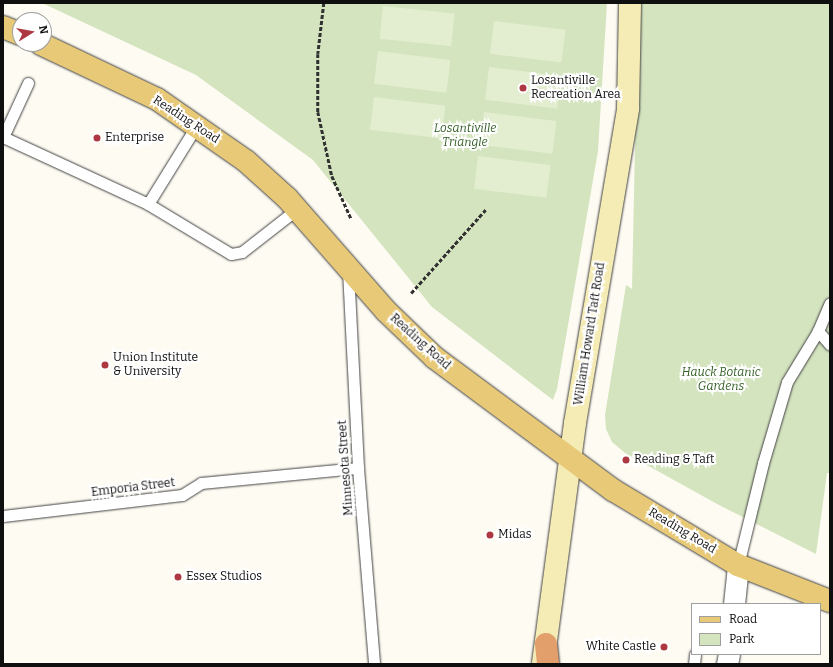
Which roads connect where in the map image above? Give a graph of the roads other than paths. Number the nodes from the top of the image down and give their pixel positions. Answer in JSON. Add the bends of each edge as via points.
{"nodes":[{"id":1,"x":630,"y":3,"type":"edge"},
{"id":2,"x":52,"y":49,"type":"edge"},
{"id":3,"x":28,"y":83,"type":"dead end"},
{"id":4,"x":197,"y":125,"type":"junction"},
{"id":5,"x":148,"y":204,"type":"junction"},
{"id":6,"x":297,"y":209,"type":"junction"},
{"id":7,"x":348,"y":270,"type":"junction"},
{"id":8,"x":830,"y":303,"type":"edge"},
{"id":9,"x":818,"y":331,"type":"junction"},
{"id":10,"x":830,"y":345,"type":"edge"},
{"id":11,"x":571,"y":460,"type":"junction"},
{"id":12,"x":358,"y":468,"type":"junction"},
{"id":13,"x":3,"y":516,"type":"edge"},
{"id":14,"x":738,"y":565,"type":"junction"},
{"id":15,"x":830,"y":601,"type":"edge"},
{"id":16,"x":734,"y":603,"type":"edge"},
{"id":17,"x":546,"y":657,"type":"edge"},
{"id":18,"x":374,"y":664,"type":"edge"}],
"edges":[{"from":1,"to":11,"type":"main road","name":"William Howard Taft Road","via":[[628,108]]},
{"from":2,"to":4,"type":"main road","name":"Reading Road","via":[[157,99]]},
{"from":3,"to":5,"type":"lane","via":[[3,137]]},
{"from":4,"to":5,"type":"lane"},
{"from":4,"to":6,"type":"main road","name":"Reading Road","via":[[246,161]]},
{"from":5,"to":6,"type":"lane","via":[[231,254],[242,252]]},
{"from":6,"to":7,"type":"main road","name":"Reading Road"},
{"from":7,"to":11,"type":"main road","name":"Reading Road","via":[[435,358]]},
{"from":7,"to":12,"type":"lane","name":"Minnesota Street"},
{"from":8,"to":9,"type":"lane"},
{"from":9,"to":10,"type":"lane"},
{"from":9,"to":14,"type":"lane","via":[[787,382],[763,463]]},
{"from":11,"to":14,"type":"main road","name":"Reading Road","via":[[613,490]]},
{"from":11,"to":17,"type":"main road","name":"William Howard Taft Road"},
{"from":12,"to":13,"type":"lane","name":"Emporia Street","via":[[201,482],[182,495]]},
{"from":12,"to":18,"type":"lane","name":"Minnesota Street"},
{"from":14,"to":15,"type":"main road","name":"Reading Road"},
{"from":14,"to":16,"type":"street"}]}
